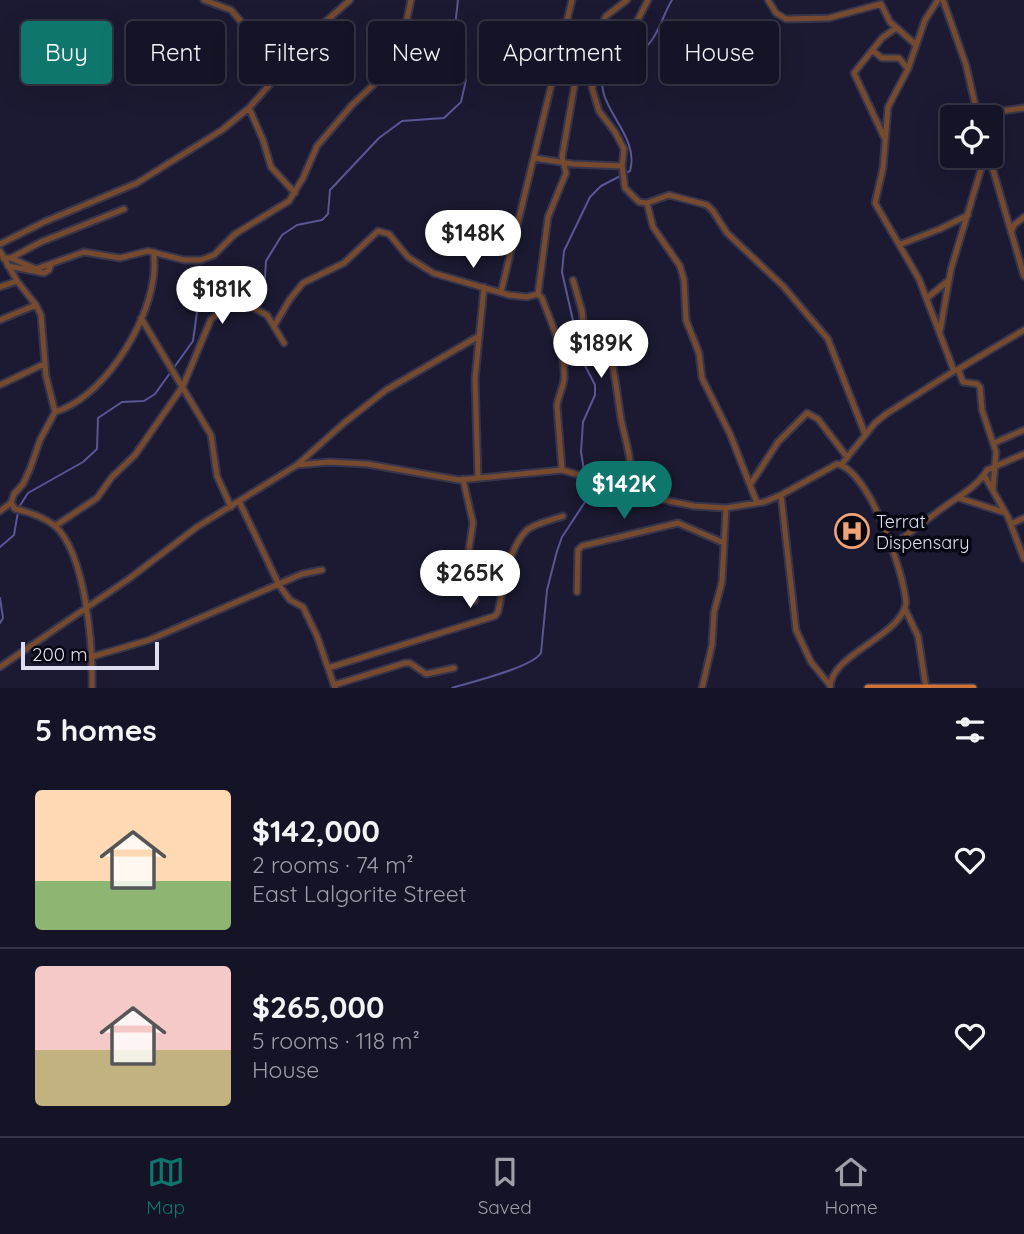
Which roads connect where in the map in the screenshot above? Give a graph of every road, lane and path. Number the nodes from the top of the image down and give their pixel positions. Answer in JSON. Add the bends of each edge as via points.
{"nodes":[{"id":1,"x":204,"y":0,"type":"edge"},
{"id":2,"x":350,"y":0,"type":"edge"},
{"id":3,"x":411,"y":0,"type":"edge"},
{"id":4,"x":572,"y":0,"type":"edge"},
{"id":5,"x":627,"y":0,"type":"edge"},
{"id":6,"x":648,"y":0,"type":"edge"},
{"id":7,"x":768,"y":0,"type":"edge"},
{"id":8,"x":938,"y":0,"type":"edge"},
{"id":9,"x":943,"y":0,"type":"edge"},
{"id":10,"x":883,"y":2,"type":"edge"},
{"id":11,"x":240,"y":21,"type":"edge"},
{"id":12,"x":326,"y":21,"type":"edge"},
{"id":13,"x":896,"y":28,"type":"junction"},
{"id":14,"x":915,"y":44,"type":"junction"},
{"id":15,"x":873,"y":51,"type":"junction"},
{"id":16,"x":908,"y":69,"type":"junction"},
{"id":17,"x":270,"y":84,"type":"edge"},
{"id":18,"x":975,"y":105,"type":"edge"},
{"id":19,"x":249,"y":108,"type":"junction"},
{"id":20,"x":1024,"y":108,"type":"edge"},
{"id":21,"x":1003,"y":111,"type":"edge"},
{"id":22,"x":885,"y":138,"type":"junction"},
{"id":23,"x":534,"y":158,"type":"junction"},
{"id":24,"x":562,"y":162,"type":"junction"},
{"id":25,"x":622,"y":166,"type":"junction"},
{"id":26,"x":983,"y":168,"type":"edge"},
{"id":27,"x":991,"y":168,"type":"edge"},
{"id":28,"x":295,"y":193,"type":"junction"},
{"id":29,"x":647,"y":203,"type":"junction"},
{"id":30,"x":124,"y":209,"type":"dead end"},
{"id":31,"x":968,"y":215,"type":"junction"},
{"id":32,"x":1024,"y":217,"type":"edge"},
{"id":33,"x":1011,"y":232,"type":"junction"},
{"id":34,"x":0,"y":244,"type":"edge"},
{"id":35,"x":901,"y":244,"type":"junction"},
{"id":36,"x":0,"y":251,"type":"edge"},
{"id":37,"x":154,"y":252,"type":"junction"},
{"id":38,"x":3,"y":258,"type":"junction"},
{"id":39,"x":11,"y":258,"type":"junction"},
{"id":40,"x":52,"y":264,"type":"junction"},
{"id":41,"x":8,"y":267,"type":"junction"},
{"id":42,"x":1024,"y":276,"type":"edge"},
{"id":43,"x":573,"y":280,"type":"dead end"},
{"id":44,"x":949,"y":280,"type":"junction"},
{"id":45,"x":17,"y":281,"type":"junction"},
{"id":46,"x":0,"y":287,"type":"edge"},
{"id":47,"x":484,"y":287,"type":"junction"},
{"id":48,"x":500,"y":292,"type":"junction"},
{"id":49,"x":538,"y":294,"type":"junction"},
{"id":50,"x":926,"y":298,"type":"junction"},
{"id":51,"x":36,"y":305,"type":"junction"},
{"id":52,"x":141,"y":318,"type":"junction"},
{"id":53,"x":0,"y":320,"type":"edge"},
{"id":54,"x":274,"y":326,"type":"junction"},
{"id":55,"x":1024,"y":330,"type":"edge"},
{"id":56,"x":940,"y":331,"type":"junction"},
{"id":57,"x":479,"y":336,"type":"junction"},
{"id":58,"x":284,"y":343,"type":"dead end"},
{"id":59,"x":44,"y":364,"type":"junction"},
{"id":60,"x":954,"y":371,"type":"junction"},
{"id":61,"x":960,"y":379,"type":"junction"},
{"id":62,"x":0,"y":385,"type":"edge"},
{"id":63,"x":183,"y":386,"type":"junction"},
{"id":64,"x":55,"y":412,"type":"junction"},
{"id":65,"x":1024,"y":430,"type":"edge"},
{"id":66,"x":865,"y":434,"type":"junction"},
{"id":67,"x":994,"y":443,"type":"junction"},
{"id":68,"x":314,"y":450,"type":"junction"},
{"id":69,"x":1024,"y":454,"type":"edge"},
{"id":70,"x":847,"y":457,"type":"junction"},
{"id":71,"x":313,"y":464,"type":"junction"},
{"id":72,"x":841,"y":464,"type":"junction"},
{"id":73,"x":297,"y":465,"type":"junction"},
{"id":74,"x":995,"y":466,"type":"junction"},
{"id":75,"x":562,"y":470,"type":"junction"},
{"id":76,"x":984,"y":475,"type":"junction"},
{"id":77,"x":478,"y":478,"type":"junction"},
{"id":78,"x":463,"y":479,"type":"junction"},
{"id":79,"x":750,"y":485,"type":"junction"},
{"id":80,"x":993,"y":489,"type":"junction"},
{"id":81,"x":629,"y":490,"type":"junction"},
{"id":82,"x":781,"y":495,"type":"junction"},
{"id":83,"x":960,"y":498,"type":"junction"},
{"id":84,"x":239,"y":501,"type":"junction"},
{"id":85,"x":11,"y":503,"type":"junction"},
{"id":86,"x":757,"y":503,"type":"junction"},
{"id":87,"x":231,"y":507,"type":"junction"},
{"id":88,"x":726,"y":508,"type":"junction"},
{"id":89,"x":0,"y":511,"type":"edge"},
{"id":90,"x":1006,"y":513,"type":"junction"},
{"id":91,"x":563,"y":516,"type":"dead end"},
{"id":92,"x":1024,"y":518,"type":"edge"},
{"id":93,"x":1011,"y":524,"type":"junction"},
{"id":94,"x":55,"y":526,"type":"junction"},
{"id":95,"x":724,"y":542,"type":"junction"},
{"id":96,"x":890,"y":545,"type":"junction"},
{"id":97,"x":1024,"y":559,"type":"edge"},
{"id":98,"x":323,"y":570,"type":"dead end"},
{"id":99,"x":279,"y":585,"type":"junction"},
{"id":100,"x":578,"y":592,"type":"dead end"},
{"id":101,"x":475,"y":601,"type":"dead end"},
{"id":102,"x":85,"y":608,"type":"junction"},
{"id":103,"x":905,"y":609,"type":"junction"},
{"id":104,"x":91,"y":657,"type":"junction"},
{"id":105,"x":0,"y":667,"type":"edge"},
{"id":106,"x":328,"y":668,"type":"junction"},
{"id":107,"x":454,"y":668,"type":"dead end"},
{"id":108,"x":335,"y":686,"type":"edge"},
{"id":109,"x":829,"y":686,"type":"edge"},
{"id":110,"x":926,"y":687,"type":"edge"},
{"id":111,"x":92,"y":688,"type":"edge"},
{"id":112,"x":702,"y":688,"type":"edge"},
{"id":113,"x":868,"y":688,"type":"edge"},
{"id":114,"x":973,"y":688,"type":"edge"}],
"edges":[{"from":1,"to":11,"type":"street","via":[[230,10]]},
{"from":2,"to":12,"type":"street"},
{"from":3,"to":28,"type":"street","via":[[391,68],[317,146]]},
{"from":4,"to":23,"type":"street"},
{"from":5,"to":24,"type":"street","via":[[606,16],[578,68]]},
{"from":6,"to":25,"type":"street","via":[[632,29],[600,61],[593,78],[599,111],[624,149]]},
{"from":7,"to":10,"type":"street","via":[[778,15],[791,19],[829,18]]},
{"from":8,"to":14,"type":"street"},
{"from":9,"to":18,"type":"street"},
{"from":10,"to":13,"type":"street"},
{"from":13,"to":14,"type":"street"},
{"from":13,"to":15,"type":"street"},
{"from":14,"to":16,"type":"street"},
{"from":15,"to":16,"type":"street","via":[[882,58],[899,58]]},
{"from":15,"to":22,"type":"street","via":[[854,74]]},
{"from":16,"to":22,"type":"street","via":[[888,107]]},
{"from":17,"to":19,"type":"street"},
{"from":19,"to":28,"type":"street","via":[[269,163]]},
{"from":19,"to":34,"type":"street","via":[[136,183]]},
{"from":20,"to":21,"type":"street"},
{"from":22,"to":35,"type":"street","via":[[875,203]]},
{"from":23,"to":24,"type":"street"},
{"from":23,"to":48,"type":"street"},
{"from":24,"to":25,"type":"street"},
{"from":24,"to":49,"type":"street","via":[[566,173],[548,217]]},
{"from":25,"to":29,"type":"street","via":[[628,193]]},
{"from":26,"to":31,"type":"street"},
{"from":27,"to":33,"type":"street"},
{"from":28,"to":37,"type":"street","via":[[234,234],[209,258],[184,260]]},
{"from":29,"to":66,"type":"street","via":[[669,195],[707,205],[713,211],[727,233],[783,286],[828,339]]},
{"from":29,"to":79,"type":"street","via":[[653,227],[680,266],[686,320],[698,349],[702,378]]},
{"from":30,"to":39,"type":"street"},
{"from":31,"to":35,"type":"street"},
{"from":31,"to":44,"type":"street"},
{"from":32,"to":33,"type":"street"},
{"from":33,"to":42,"type":"street"},
{"from":35,"to":50,"type":"street"},
{"from":36,"to":38,"type":"street"},
{"from":37,"to":40,"type":"street","via":[[120,258],[84,252]]},
{"from":37,"to":52,"type":"street","via":[[153,280]]},
{"from":38,"to":39,"type":"street"},
{"from":38,"to":41,"type":"street"},
{"from":39,"to":40,"type":"street","via":[[36,269]]},
{"from":40,"to":41,"type":"street","via":[[44,273]]},
{"from":41,"to":45,"type":"street"},
{"from":43,"to":81,"type":"street","via":[[586,341],[612,363],[630,452]]},
{"from":44,"to":50,"type":"street"},
{"from":44,"to":56,"type":"street"},
{"from":45,"to":46,"type":"street"},
{"from":45,"to":51,"type":"street"},
{"from":47,"to":48,"type":"street"},
{"from":47,"to":54,"type":"street","via":[[426,270],[389,234],[378,232],[344,263],[303,283]]},
{"from":47,"to":57,"type":"street"},
{"from":48,"to":49,"type":"street"},
{"from":49,"to":75,"type":"street","via":[[563,354],[564,381],[557,406]]},
{"from":50,"to":56,"type":"street"},
{"from":51,"to":53,"type":"street"},
{"from":51,"to":59,"type":"street","via":[[43,324]]},
{"from":52,"to":63,"type":"street"},
{"from":52,"to":64,"type":"street","via":[[109,373],[70,408]]},
{"from":54,"to":58,"type":"street"},
{"from":54,"to":63,"type":"street","via":[[267,315],[242,302],[218,313],[209,322]]},
{"from":55,"to":60,"type":"street"},
{"from":56,"to":60,"type":"street"},
{"from":57,"to":68,"type":"street","via":[[386,390]]},
{"from":57,"to":77,"type":"street","via":[[475,379]]},
{"from":59,"to":62,"type":"street"},
{"from":59,"to":64,"type":"street"},
{"from":60,"to":61,"type":"street"},
{"from":60,"to":61,"type":"street"},
{"from":60,"to":66,"type":"street","via":[[886,414]]},
{"from":61,"to":67,"type":"street","via":[[979,386]]},
{"from":63,"to":87,"type":"street","via":[[211,435],[217,476]]},
{"from":63,"to":94,"type":"street","via":[[135,455],[97,498]]},
{"from":64,"to":85,"type":"street"},
{"from":65,"to":67,"type":"street"},
{"from":66,"to":70,"type":"street"},
{"from":67,"to":74,"type":"street"},
{"from":68,"to":71,"type":"street"},
{"from":68,"to":73,"type":"street"},
{"from":69,"to":74,"type":"street"},
{"from":70,"to":72,"type":"street"},
{"from":70,"to":79,"type":"street","via":[[818,419],[807,413],[778,442]]},
{"from":71,"to":73,"type":"street"},
{"from":71,"to":78,"type":"street","via":[[368,464]]},
{"from":72,"to":82,"type":"street"},
{"from":72,"to":96,"type":"street","via":[[872,500]]},
{"from":73,"to":84,"type":"street"},
{"from":74,"to":76,"type":"street"},
{"from":74,"to":80,"type":"street"},
{"from":75,"to":77,"type":"street"},
{"from":75,"to":81,"type":"street"},
{"from":76,"to":80,"type":"street"},
{"from":76,"to":83,"type":"street"},
{"from":77,"to":78,"type":"street"},
{"from":78,"to":101,"type":"street","via":[[473,523],[469,549]]},
{"from":79,"to":86,"type":"street"},
{"from":80,"to":90,"type":"street"},
{"from":81,"to":88,"type":"street","via":[[694,506]]},
{"from":82,"to":86,"type":"street"},
{"from":82,"to":109,"type":"street","via":[[796,630],[810,662]]},
{"from":83,"to":90,"type":"street"},
{"from":83,"to":96,"type":"street"},
{"from":84,"to":87,"type":"street"},
{"from":84,"to":99,"type":"street"},
{"from":85,"to":89,"type":"street"},
{"from":85,"to":94,"type":"street"},
{"from":86,"to":88,"type":"street"},
{"from":87,"to":102,"type":"street"},
{"from":88,"to":95,"type":"street"},
{"from":90,"to":93,"type":"street"},
{"from":91,"to":106,"type":"street","via":[[525,532],[505,574],[495,616]]},
{"from":92,"to":93,"type":"street"},
{"from":93,"to":97,"type":"street"},
{"from":94,"to":102,"type":"street","via":[[71,549]]},
{"from":95,"to":100,"type":"street","via":[[678,523],[582,546],[578,550]]},
{"from":95,"to":112,"type":"street","via":[[722,582]]},
{"from":96,"to":103,"type":"street"},
{"from":98,"to":99,"type":"street"},
{"from":99,"to":104,"type":"street","via":[[149,640]]},
{"from":99,"to":106,"type":"street","via":[[290,600],[303,607]]},
{"from":102,"to":104,"type":"street"},
{"from":102,"to":105,"type":"street"},
{"from":103,"to":109,"type":"street","via":[[883,634],[838,670]]},
{"from":103,"to":110,"type":"street","via":[[918,636]]},
{"from":104,"to":111,"type":"street"},
{"from":106,"to":108,"type":"street"},
{"from":107,"to":108,"type":"street","via":[[426,674],[405,663]]},
{"from":110,"to":113,"type":"main road"},
{"from":110,"to":114,"type":"main road"}]}
